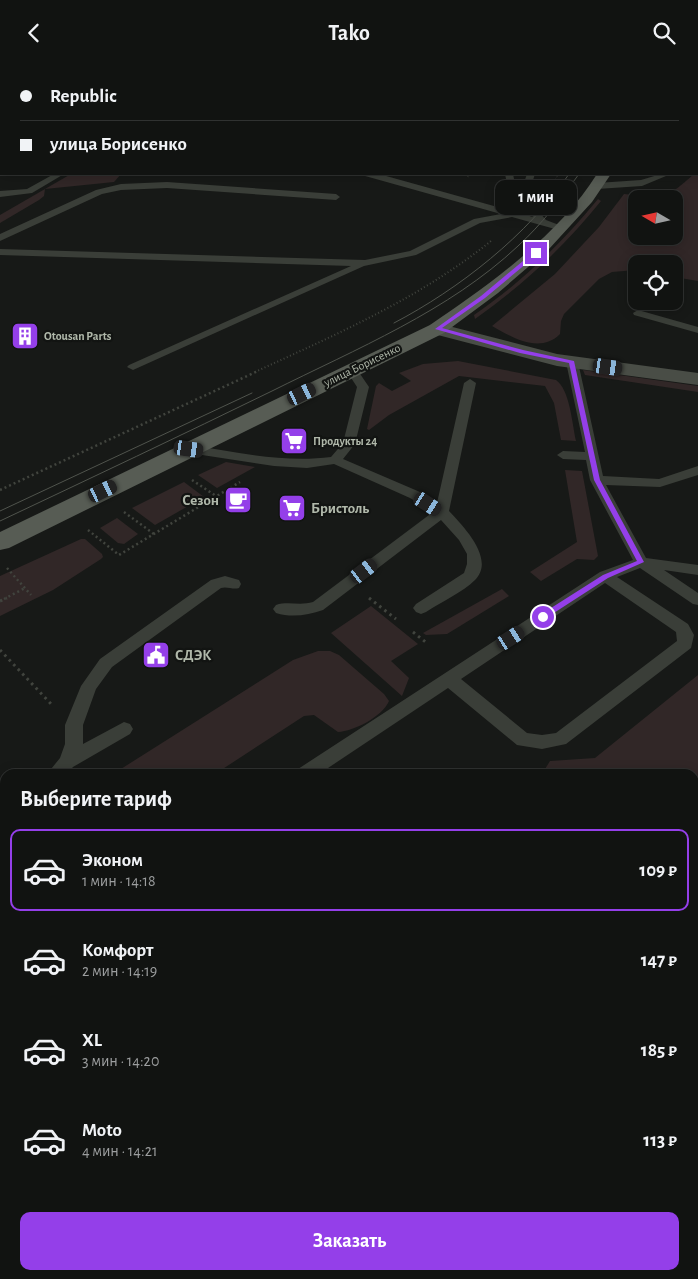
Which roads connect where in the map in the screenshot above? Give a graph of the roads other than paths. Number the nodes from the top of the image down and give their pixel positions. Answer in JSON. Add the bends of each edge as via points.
{"nodes":[{"id":1,"x":58,"y":175,"type":"edge"},
{"id":2,"x":374,"y":175,"type":"edge"},
{"id":3,"x":509,"y":175,"type":"edge"},
{"id":4,"x":531,"y":175,"type":"edge"},
{"id":5,"x":662,"y":176,"type":"dead end"},
{"id":6,"x":601,"y":180,"type":"edge"},
{"id":7,"x":0,"y":194,"type":"edge"},
{"id":8,"x":336,"y":197,"type":"dead end"},
{"id":9,"x":523,"y":198,"type":"junction"},
{"id":10,"x":512,"y":214,"type":"junction"},
{"id":11,"x":542,"y":222,"type":"junction"},
{"id":12,"x":562,"y":228,"type":"junction"},
{"id":13,"x":0,"y":238,"type":"edge"},
{"id":14,"x":0,"y":252,"type":"edge"},
{"id":15,"x":365,"y":263,"type":"junction"},
{"id":16,"x":638,"y":313,"type":"dead end"},
{"id":17,"x":437,"y":329,"type":"junction"},
{"id":18,"x":698,"y":330,"type":"edge"},
{"id":19,"x":572,"y":362,"type":"junction"},
{"id":20,"x":133,"y":367,"type":"dead end"},
{"id":21,"x":352,"y":370,"type":"junction"},
{"id":22,"x":698,"y":379,"type":"edge"},
{"id":23,"x":470,"y":383,"type":"dead end"},
{"id":24,"x":189,"y":449,"type":"junction"},
{"id":25,"x":562,"y":455,"type":"dead end"},
{"id":26,"x":592,"y":456,"type":"junction"},
{"id":27,"x":335,"y":460,"type":"junction"},
{"id":28,"x":698,"y":470,"type":"edge"},
{"id":29,"x":597,"y":480,"type":"junction"},
{"id":30,"x":442,"y":512,"type":"junction"},
{"id":31,"x":0,"y":542,"type":"edge"},
{"id":32,"x":641,"y":562,"type":"junction"},
{"id":33,"x":698,"y":570,"type":"edge"},
{"id":34,"x":605,"y":577,"type":"junction"},
{"id":35,"x":234,"y":584,"type":"dead end"},
{"id":36,"x":698,"y":600,"type":"edge"},
{"id":37,"x":421,"y":608,"type":"dead end"},
{"id":38,"x":280,"y":609,"type":"dead end"},
{"id":39,"x":449,"y":679,"type":"junction"},
{"id":40,"x":124,"y":729,"type":"dead end"},
{"id":41,"x":62,"y":768,"type":"edge"},
{"id":42,"x":312,"y":769,"type":"edge"}],
"edges":[{"from":1,"to":7,"type":"lane","via":[[29,191]]},
{"from":2,"to":10,"type":"lane"},
{"from":3,"to":9,"type":"lane","via":[[511,184]]},
{"from":4,"to":9,"type":"lane"},
{"from":5,"to":6,"type":"lane","via":[[642,183]]},
{"from":6,"to":12,"type":"main road","name":"улица Борисенко"},
{"from":8,"to":13,"type":"lane","via":[[168,185],[121,187],[99,192]]},
{"from":9,"to":11,"type":"lane"},
{"from":10,"to":11,"type":"lane"},
{"from":10,"to":15,"type":"lane","via":[[477,221],[412,253]]},
{"from":11,"to":12,"type":"lane"},
{"from":12,"to":17,"type":"main road","name":"улица Борисенко","via":[[524,265]]},
{"from":14,"to":15,"type":"lane"},
{"from":15,"to":20,"type":"lane"},
{"from":16,"to":18,"type":"lane"},
{"from":17,"to":19,"type":"main road"},
{"from":17,"to":21,"type":"main road","name":"улица Борисенко"},
{"from":19,"to":22,"type":"main road"},
{"from":19,"to":26,"type":"lane"},
{"from":21,"to":24,"type":"main road","name":"улица Борисенко"},
{"from":21,"to":27,"type":"lane","via":[[363,387],[349,444]]},
{"from":23,"to":30,"type":"lane"},
{"from":24,"to":27,"type":"lane","via":[[274,462],[307,464]]},
{"from":24,"to":31,"type":"main road","name":"улица Борисенко"},
{"from":25,"to":26,"type":"lane"},
{"from":26,"to":29,"type":"lane"},
{"from":27,"to":30,"type":"lane","via":[[415,495]]},
{"from":28,"to":29,"type":"lane","via":[[660,483]]},
{"from":29,"to":32,"type":"lane"},
{"from":30,"to":37,"type":"lane","via":[[464,537],[474,554],[474,564],[470,575]]},
{"from":30,"to":38,"type":"lane","via":[[318,606],[305,610]]},
{"from":32,"to":33,"type":"lane"},
{"from":32,"to":34,"type":"lane"},
{"from":32,"to":36,"type":"lane"},
{"from":34,"to":39,"type":"lane"},
{"from":34,"to":39,"type":"lane","via":[[682,628],[686,635],[685,644],[560,739],[524,740]]},
{"from":35,"to":41,"type":"lane","via":[[225,581],[216,584],[106,663],[89,686],[74,725],[74,744]]},
{"from":39,"to":42,"type":"lane"},
{"from":40,"to":41,"type":"lane"}]}
